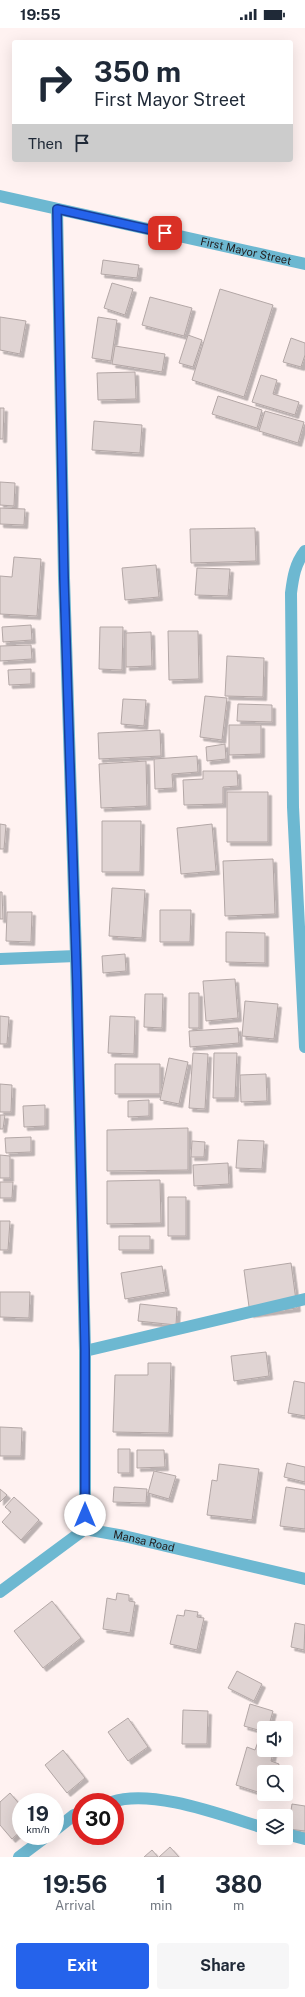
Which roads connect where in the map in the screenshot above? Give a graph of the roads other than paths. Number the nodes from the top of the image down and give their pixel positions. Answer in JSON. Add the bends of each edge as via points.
{"nodes":[{"id":1,"x":0,"y":196,"type":"edge"},
{"id":2,"x":57,"y":209,"type":"junction"},
{"id":3,"x":305,"y":264,"type":"edge"},
{"id":4,"x":305,"y":551,"type":"edge"},
{"id":5,"x":76,"y":956,"type":"junction"},
{"id":6,"x":0,"y":960,"type":"edge"},
{"id":7,"x":305,"y":1047,"type":"edge"},
{"id":8,"x":305,"y":1299,"type":"edge"},
{"id":9,"x":85,"y":1350,"type":"junction"},
{"id":10,"x":85,"y":1530,"type":"junction"},
{"id":11,"x":305,"y":1579,"type":"edge"},
{"id":12,"x":0,"y":1592,"type":"edge"},
{"id":13,"x":124,"y":1798,"type":"edge"},
{"id":14,"x":72,"y":1817,"type":"edge"},
{"id":15,"x":64,"y":1823,"type":"edge"},
{"id":16,"x":257,"y":1826,"type":"edge"},
{"id":17,"x":293,"y":1836,"type":"edge"},
{"id":18,"x":305,"y":1839,"type":"edge"},
{"id":19,"x":34,"y":1845,"type":"edge"},
{"id":20,"x":19,"y":1857,"type":"edge"}],
"edges":[{"from":1,"to":2,"type":"street","name":"First Mayor Street"},
{"from":2,"to":3,"type":"street","name":"First Mayor Street"},
{"from":2,"to":5,"type":"street","via":[[64,578]]},
{"from":4,"to":7,"type":"street","via":[[298,560],[291,601],[293,807]]},
{"from":5,"to":6,"type":"street"},
{"from":5,"to":9,"type":"street"},
{"from":8,"to":9,"type":"street"},
{"from":9,"to":10,"type":"street"},
{"from":10,"to":11,"type":"street","name":"Mansa Road","via":[[124,1536]]},
{"from":10,"to":12,"type":"street"},
{"from":13,"to":16,"type":"street","via":[[176,1802]]},
{"from":14,"to":15,"type":"street"},
{"from":17,"to":18,"type":"street"},
{"from":19,"to":20,"type":"street"}]}
